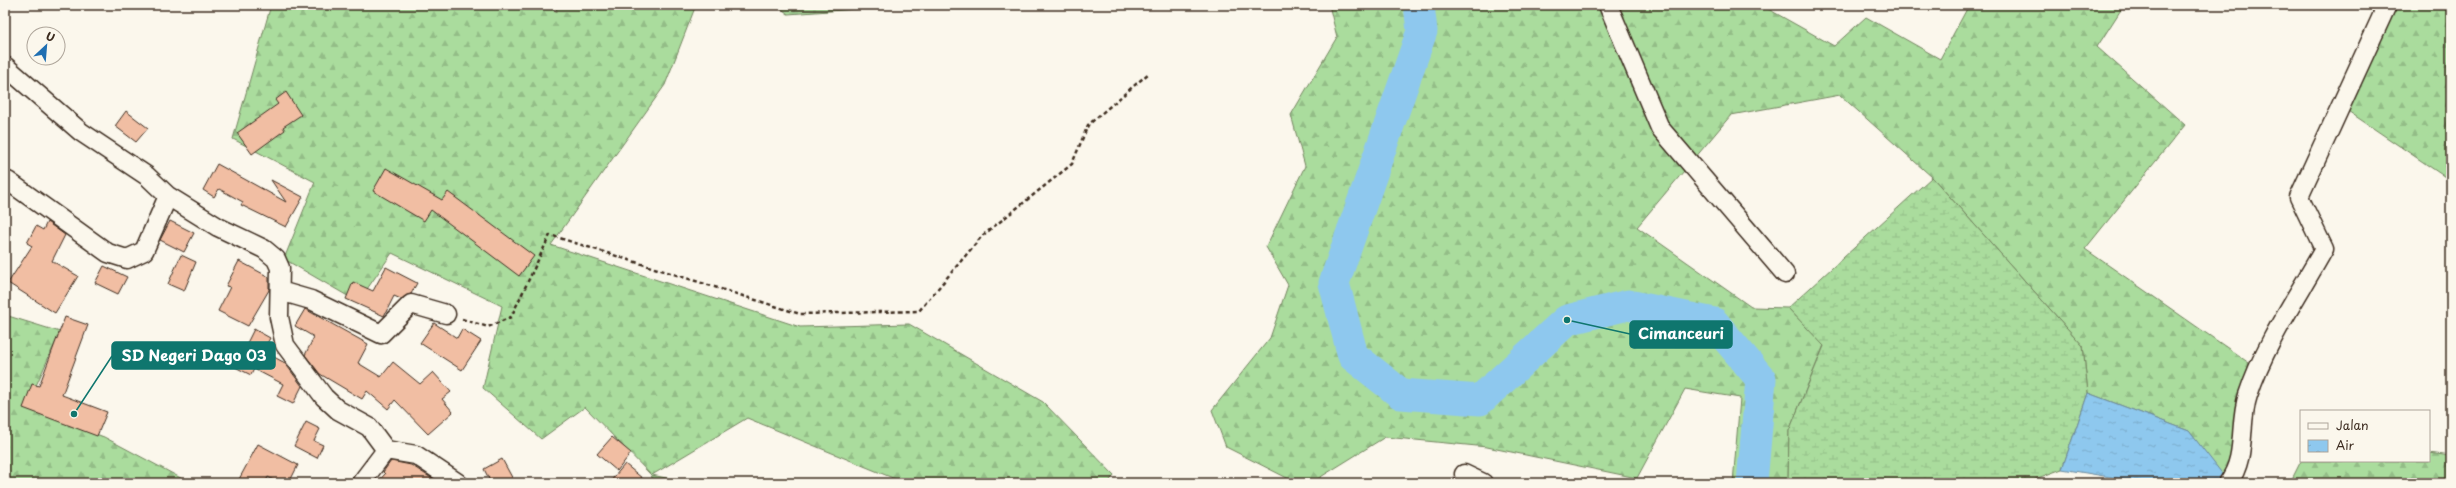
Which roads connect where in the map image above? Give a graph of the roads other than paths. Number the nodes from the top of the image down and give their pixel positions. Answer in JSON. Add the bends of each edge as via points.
{"nodes":[{"id":1,"x":1608,"y":5,"type":"edge"},
{"id":2,"x":2387,"y":5,"type":"edge"},
{"id":3,"x":5,"y":66,"type":"edge"},
{"id":4,"x":8,"y":181,"type":"dead end"},
{"id":5,"x":168,"y":196,"type":"junction"},
{"id":6,"x":1785,"y":274,"type":"dead end"},
{"id":7,"x":280,"y":291,"type":"junction"},
{"id":8,"x":446,"y":314,"type":"road end"},
{"id":9,"x":386,"y":450,"type":"junction"},
{"id":10,"x":1464,"y":474,"type":"dead end"},
{"id":11,"x":361,"y":483,"type":"edge"},
{"id":12,"x":458,"y":483,"type":"edge"},
{"id":13,"x":1483,"y":483,"type":"edge"},
{"id":14,"x":2228,"y":483,"type":"edge"}],
"edges":[{"from":1,"to":6,"type":"street","via":[[1660,128]]},
{"from":2,"to":14,"type":"street","via":[[2299,197],[2324,249],[2268,348],[2247,396],[2241,457]]},
{"from":3,"to":5,"type":"street","via":[[81,132],[147,176]]},
{"from":4,"to":5,"type":"street","via":[[108,253],[127,259],[144,251]]},
{"from":5,"to":7,"type":"street","via":[[218,227],[264,249],[276,259],[280,268]]},
{"from":7,"to":8,"type":"street","via":[[311,300],[381,334],[411,304]]},
{"from":7,"to":9,"type":"street","via":[[279,317],[285,345],[295,362],[324,397],[338,410],[369,427]]},
{"from":9,"to":11,"type":"street"},
{"from":9,"to":12,"type":"street","via":[[416,455]]},
{"from":10,"to":13,"type":"street"}]}
